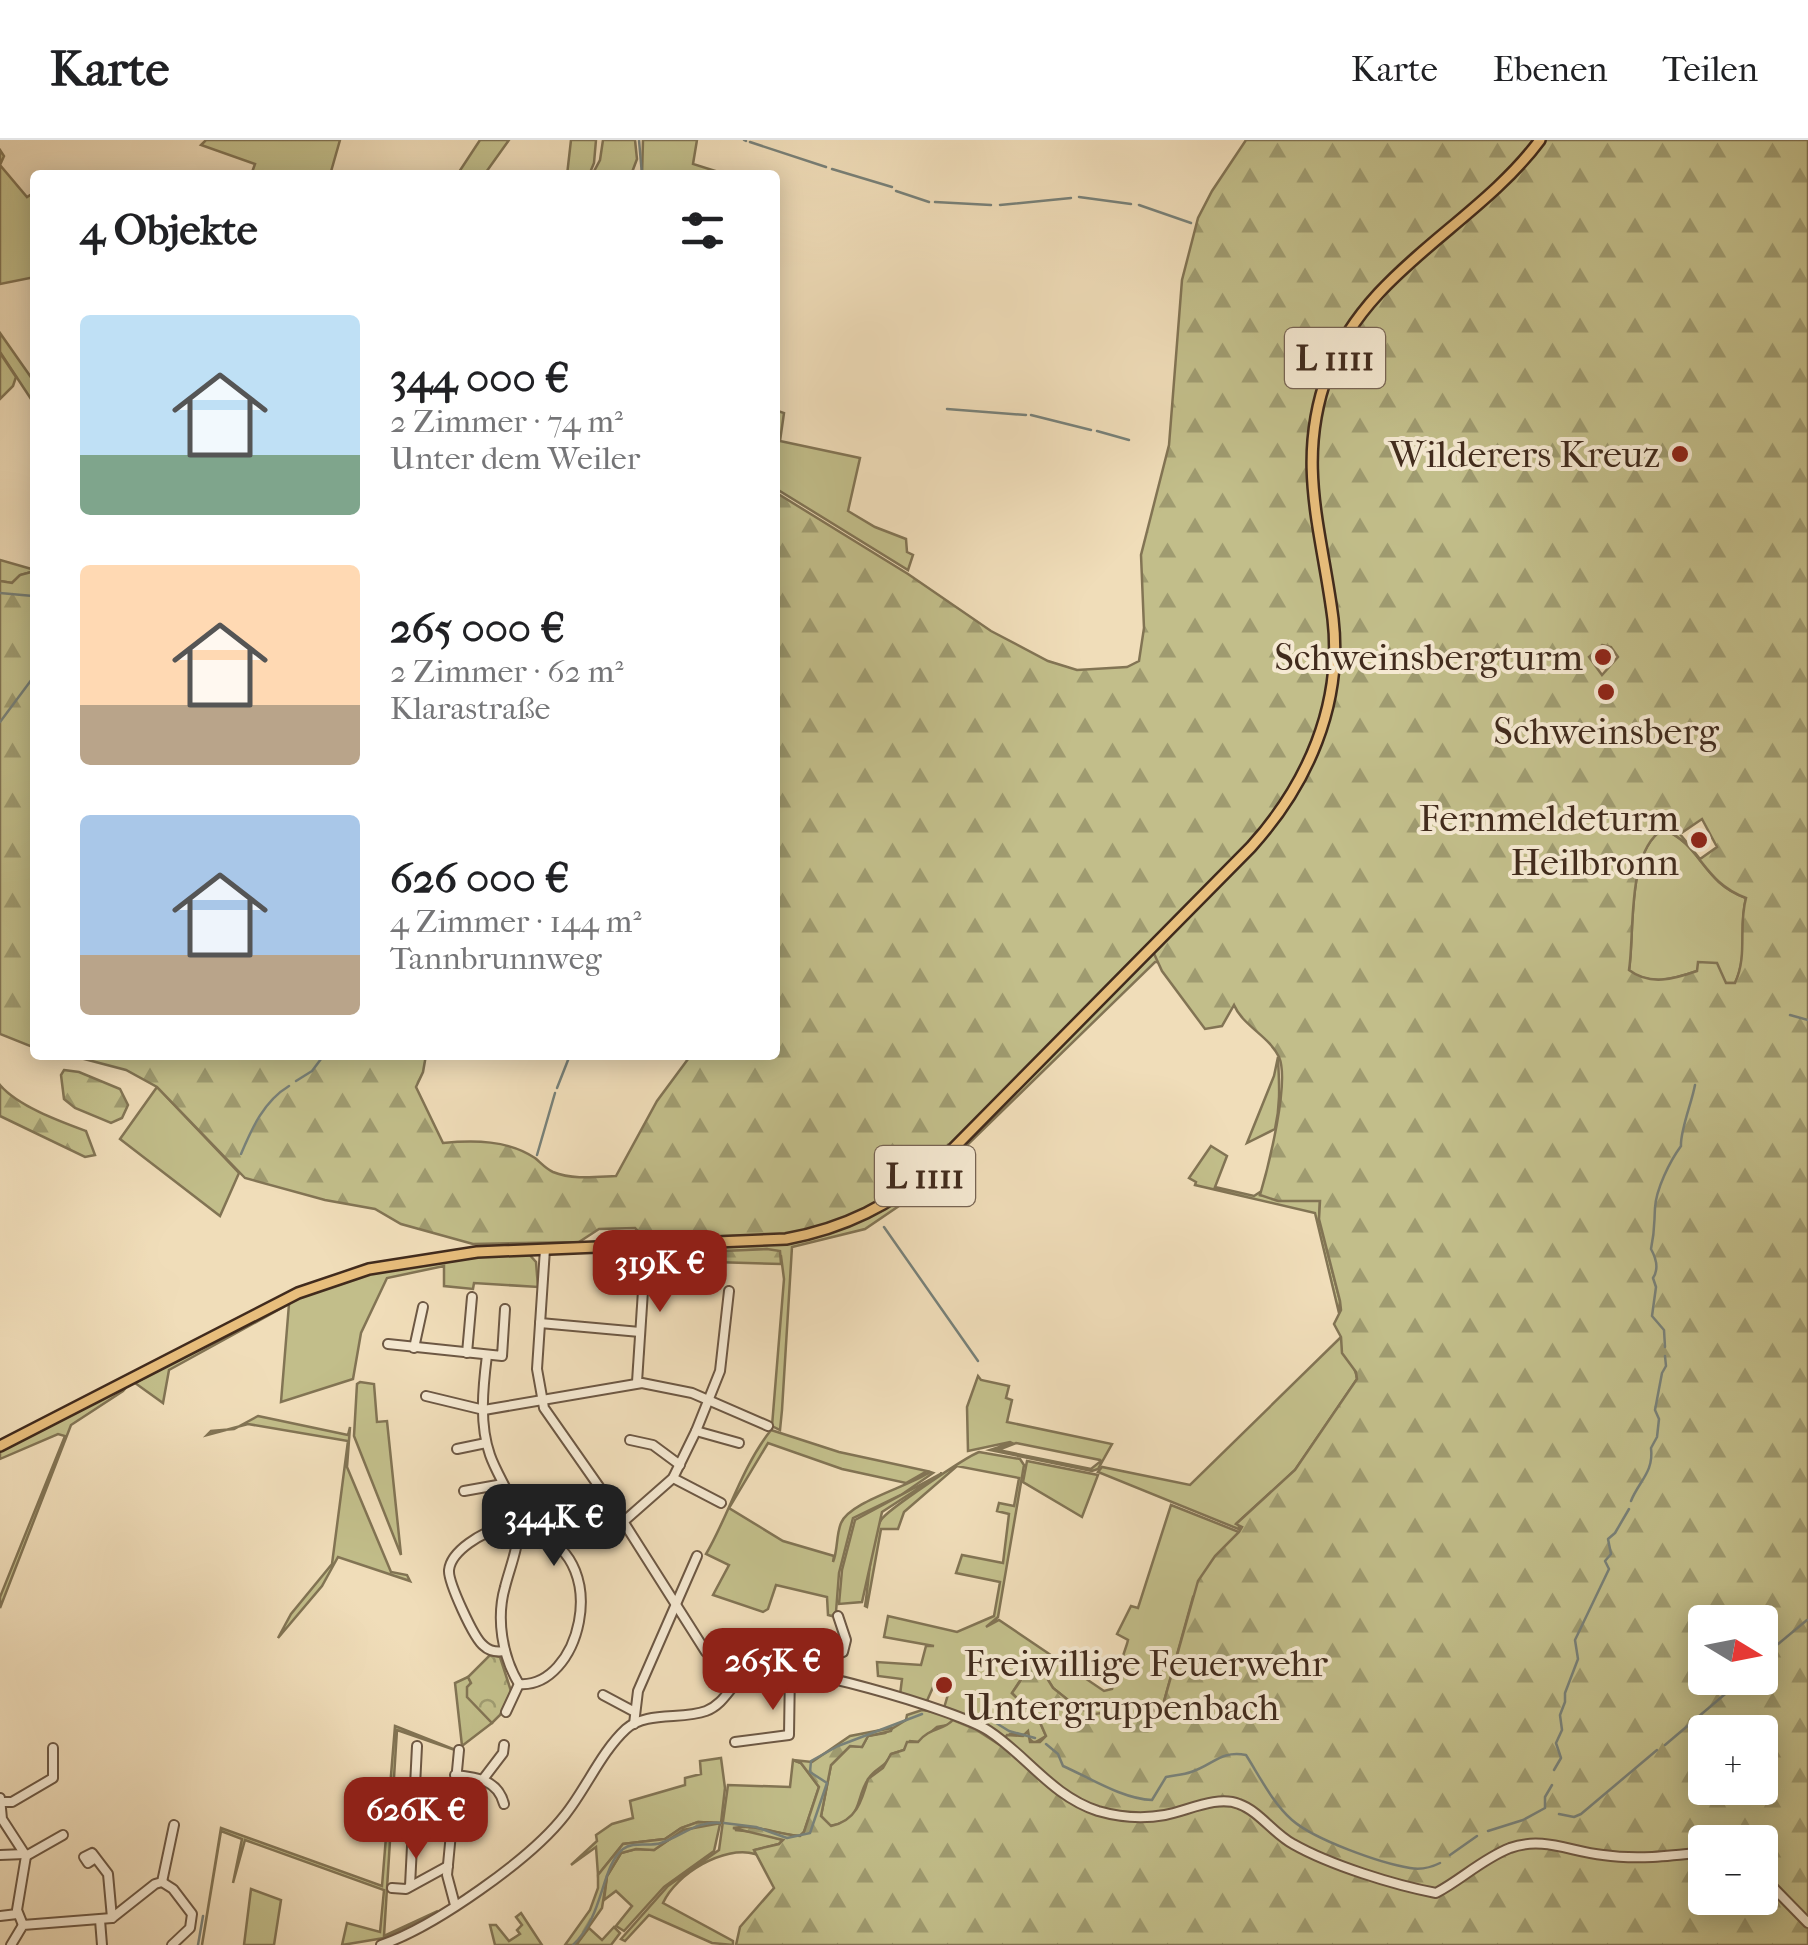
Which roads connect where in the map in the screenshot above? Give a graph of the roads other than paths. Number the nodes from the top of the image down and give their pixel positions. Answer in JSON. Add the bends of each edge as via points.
{"nodes":[{"id":1,"x":1540,"y":140,"type":"edge"},
{"id":2,"x":646,"y":1245,"type":"junction"},
{"id":3,"x":545,"y":1249,"type":"junction"},
{"id":4,"x":730,"y":1291,"type":"dead end"},
{"id":5,"x":472,"y":1296,"type":"dead end"},
{"id":6,"x":422,"y":1307,"type":"dead end"},
{"id":7,"x":505,"y":1309,"type":"dead end"},
{"id":8,"x":540,"y":1324,"type":"junction"},
{"id":9,"x":640,"y":1332,"type":"junction"},
{"id":10,"x":388,"y":1344,"type":"dead end"},
{"id":11,"x":414,"y":1348,"type":"junction"},
{"id":12,"x":467,"y":1353,"type":"junction"},
{"id":13,"x":487,"y":1355,"type":"junction"},
{"id":14,"x":637,"y":1382,"type":"junction"},
{"id":15,"x":426,"y":1396,"type":"dead end"},
{"id":16,"x":541,"y":1400,"type":"junction"},
{"id":17,"x":709,"y":1400,"type":"junction"},
{"id":18,"x":484,"y":1410,"type":"junction"},
{"id":19,"x":768,"y":1426,"type":"dead end"},
{"id":20,"x":696,"y":1431,"type":"junction"},
{"id":21,"x":630,"y":1440,"type":"dead end"},
{"id":22,"x":738,"y":1443,"type":"dead end"},
{"id":23,"x":486,"y":1444,"type":"junction"},
{"id":24,"x":0,"y":1446,"type":"edge"},
{"id":25,"x":457,"y":1449,"type":"dead end"},
{"id":26,"x":680,"y":1465,"type":"junction"},
{"id":27,"x":673,"y":1478,"type":"junction"},
{"id":28,"x":503,"y":1484,"type":"junction"},
{"id":29,"x":464,"y":1491,"type":"dead end"},
{"id":30,"x":722,"y":1504,"type":"dead end"},
{"id":31,"x":623,"y":1522,"type":"junction"},
{"id":32,"x":518,"y":1530,"type":"junction"},
{"id":33,"x":697,"y":1556,"type":"dead end"},
{"id":34,"x":677,"y":1607,"type":"junction"},
{"id":35,"x":838,"y":1616,"type":"dead end"},
{"id":36,"x":506,"y":1652,"type":"junction"},
{"id":37,"x":790,"y":1669,"type":"junction"},
{"id":38,"x":740,"y":1678,"type":"junction"},
{"id":39,"x":519,"y":1684,"type":"junction"},
{"id":40,"x":603,"y":1695,"type":"dead end"},
{"id":41,"x":633,"y":1711,"type":"junction"},
{"id":42,"x":506,"y":1712,"type":"dead end"},
{"id":43,"x":634,"y":1724,"type":"junction"},
{"id":44,"x":736,"y":1742,"type":"dead end"},
{"id":45,"x":504,"y":1744,"type":"dead end"},
{"id":46,"x":418,"y":1746,"type":"dead end"},
{"id":47,"x":54,"y":1748,"type":"dead end"},
{"id":48,"x":459,"y":1750,"type":"dead end"},
{"id":49,"x":455,"y":1775,"type":"junction"},
{"id":50,"x":484,"y":1778,"type":"junction"},
{"id":51,"x":414,"y":1790,"type":"junction"},
{"id":52,"x":454,"y":1792,"type":"junction"},
{"id":53,"x":1,"y":1800,"type":"edge"},
{"id":54,"x":504,"y":1804,"type":"dead end"},
{"id":55,"x":174,"y":1824,"type":"dead end"},
{"id":56,"x":63,"y":1835,"type":"dead end"},
{"id":57,"x":1688,"y":1854,"type":"edge"},
{"id":58,"x":25,"y":1855,"type":"junction"},
{"id":59,"x":0,"y":1856,"type":"edge"},
{"id":60,"x":94,"y":1859,"type":"dead end"},
{"id":61,"x":448,"y":1864,"type":"junction"},
{"id":62,"x":162,"y":1882,"type":"junction"},
{"id":63,"x":410,"y":1886,"type":"junction"},
{"id":64,"x":392,"y":1888,"type":"dead end"},
{"id":65,"x":1778,"y":1892,"type":"edge"},
{"id":66,"x":455,"y":1905,"type":"junction"},
{"id":67,"x":17,"y":1914,"type":"junction"},
{"id":68,"x":0,"y":1916,"type":"edge"},
{"id":69,"x":112,"y":1918,"type":"junction"},
{"id":70,"x":100,"y":1920,"type":"junction"},
{"id":71,"x":1808,"y":1923,"type":"edge"},
{"id":72,"x":23,"y":1925,"type":"junction"},
{"id":73,"x":11,"y":1945,"type":"edge"},
{"id":74,"x":102,"y":1945,"type":"edge"},
{"id":75,"x":172,"y":1945,"type":"edge"},
{"id":76,"x":381,"y":1945,"type":"edge"}],
"edges":[{"from":1,"to":2,"type":"main road","number":"L 1111","via":[[1498,187],[1381,290],[1330,369],[1311,446],[1315,523],[1333,620],[1332,678],[1314,752],[1277,819],[907,1191],[818,1233]]},
{"from":2,"to":3,"type":"main road","number":"L 1111"},
{"from":2,"to":9,"type":"street"},
{"from":3,"to":8,"type":"street"},
{"from":3,"to":24,"type":"main road","number":"L 1111","via":[[449,1254],[335,1279]]},
{"from":4,"to":17,"type":"street","via":[[720,1371]]},
{"from":5,"to":12,"type":"street"},
{"from":6,"to":11,"type":"street"},
{"from":7,"to":13,"type":"street","via":[[502,1356]]},
{"from":8,"to":9,"type":"street"},
{"from":8,"to":16,"type":"street"},
{"from":9,"to":14,"type":"street"},
{"from":10,"to":11,"type":"street"},
{"from":11,"to":12,"type":"street"},
{"from":12,"to":13,"type":"street"},
{"from":13,"to":18,"type":"street"},
{"from":14,"to":16,"type":"street"},
{"from":14,"to":17,"type":"street"},
{"from":15,"to":18,"type":"street"},
{"from":16,"to":18,"type":"street"},
{"from":16,"to":31,"type":"street"},
{"from":17,"to":19,"type":"street"},
{"from":17,"to":20,"type":"street"},
{"from":18,"to":23,"type":"street"},
{"from":20,"to":22,"type":"street"},
{"from":20,"to":26,"type":"street"},
{"from":21,"to":26,"type":"street","via":[[654,1445]]},
{"from":23,"to":25,"type":"street"},
{"from":23,"to":28,"type":"street"},
{"from":26,"to":27,"type":"street"},
{"from":27,"to":30,"type":"street"},
{"from":27,"to":31,"type":"street"},
{"from":28,"to":29,"type":"street"},
{"from":28,"to":32,"type":"street"},
{"from":31,"to":34,"type":"street"},
{"from":32,"to":36,"type":"street","via":[[501,1608]]},
{"from":32,"to":36,"type":"street","via":[[494,1530],[476,1540],[457,1553],[449,1570],[479,1642]]},
{"from":32,"to":39,"type":"street","via":[[544,1537],[565,1553],[582,1596],[578,1624],[558,1666],[536,1684]]},
{"from":33,"to":34,"type":"street"},
{"from":34,"to":38,"type":"street","via":[[710,1656]]},
{"from":34,"to":41,"type":"street"},
{"from":35,"to":37,"type":"street","via":[[846,1648]]},
{"from":36,"to":39,"type":"street"},
{"from":37,"to":38,"type":"street","via":[[759,1668]]},
{"from":37,"to":44,"type":"street","via":[[789,1735]]},
{"from":37,"to":57,"type":"street","via":[[951,1713],[996,1735],[1063,1795],[1098,1811],[1134,1818],[1222,1801],[1240,1804],[1308,1852],[1412,1889],[1436,1893],[1511,1848],[1537,1842],[1616,1856]]},
{"from":38,"to":43,"type":"street","via":[[710,1709]]},
{"from":39,"to":42,"type":"street"},
{"from":40,"to":41,"type":"street"},
{"from":41,"to":43,"type":"street"},
{"from":43,"to":66,"type":"street","via":[[547,1837]]},
{"from":45,"to":50,"type":"street","via":[[504,1754]]},
{"from":46,"to":51,"type":"street"},
{"from":47,"to":53,"type":"street","via":[[53,1778],[12,1802]]},
{"from":48,"to":49,"type":"street"},
{"from":49,"to":50,"type":"street"},
{"from":49,"to":52,"type":"street"},
{"from":50,"to":54,"type":"street"},
{"from":51,"to":52,"type":"street"},
{"from":51,"to":63,"type":"street"},
{"from":52,"to":61,"type":"street"},
{"from":53,"to":58,"type":"street","via":[[2,1819]]},
{"from":55,"to":62,"type":"street"},
{"from":56,"to":58,"type":"street"},
{"from":58,"to":59,"type":"street"},
{"from":58,"to":67,"type":"street"},
{"from":60,"to":69,"type":"street","via":[[108,1874]]},
{"from":61,"to":63,"type":"street"},
{"from":61,"to":66,"type":"street"},
{"from":62,"to":69,"type":"street"},
{"from":62,"to":75,"type":"street","via":[[192,1916],[190,1928]]},
{"from":63,"to":64,"type":"street"},
{"from":65,"to":71,"type":"street"},
{"from":66,"to":76,"type":"street"},
{"from":67,"to":68,"type":"street"},
{"from":67,"to":72,"type":"street"},
{"from":69,"to":70,"type":"street"},
{"from":70,"to":72,"type":"street"},
{"from":70,"to":74,"type":"street"},
{"from":72,"to":73,"type":"street"}]}
